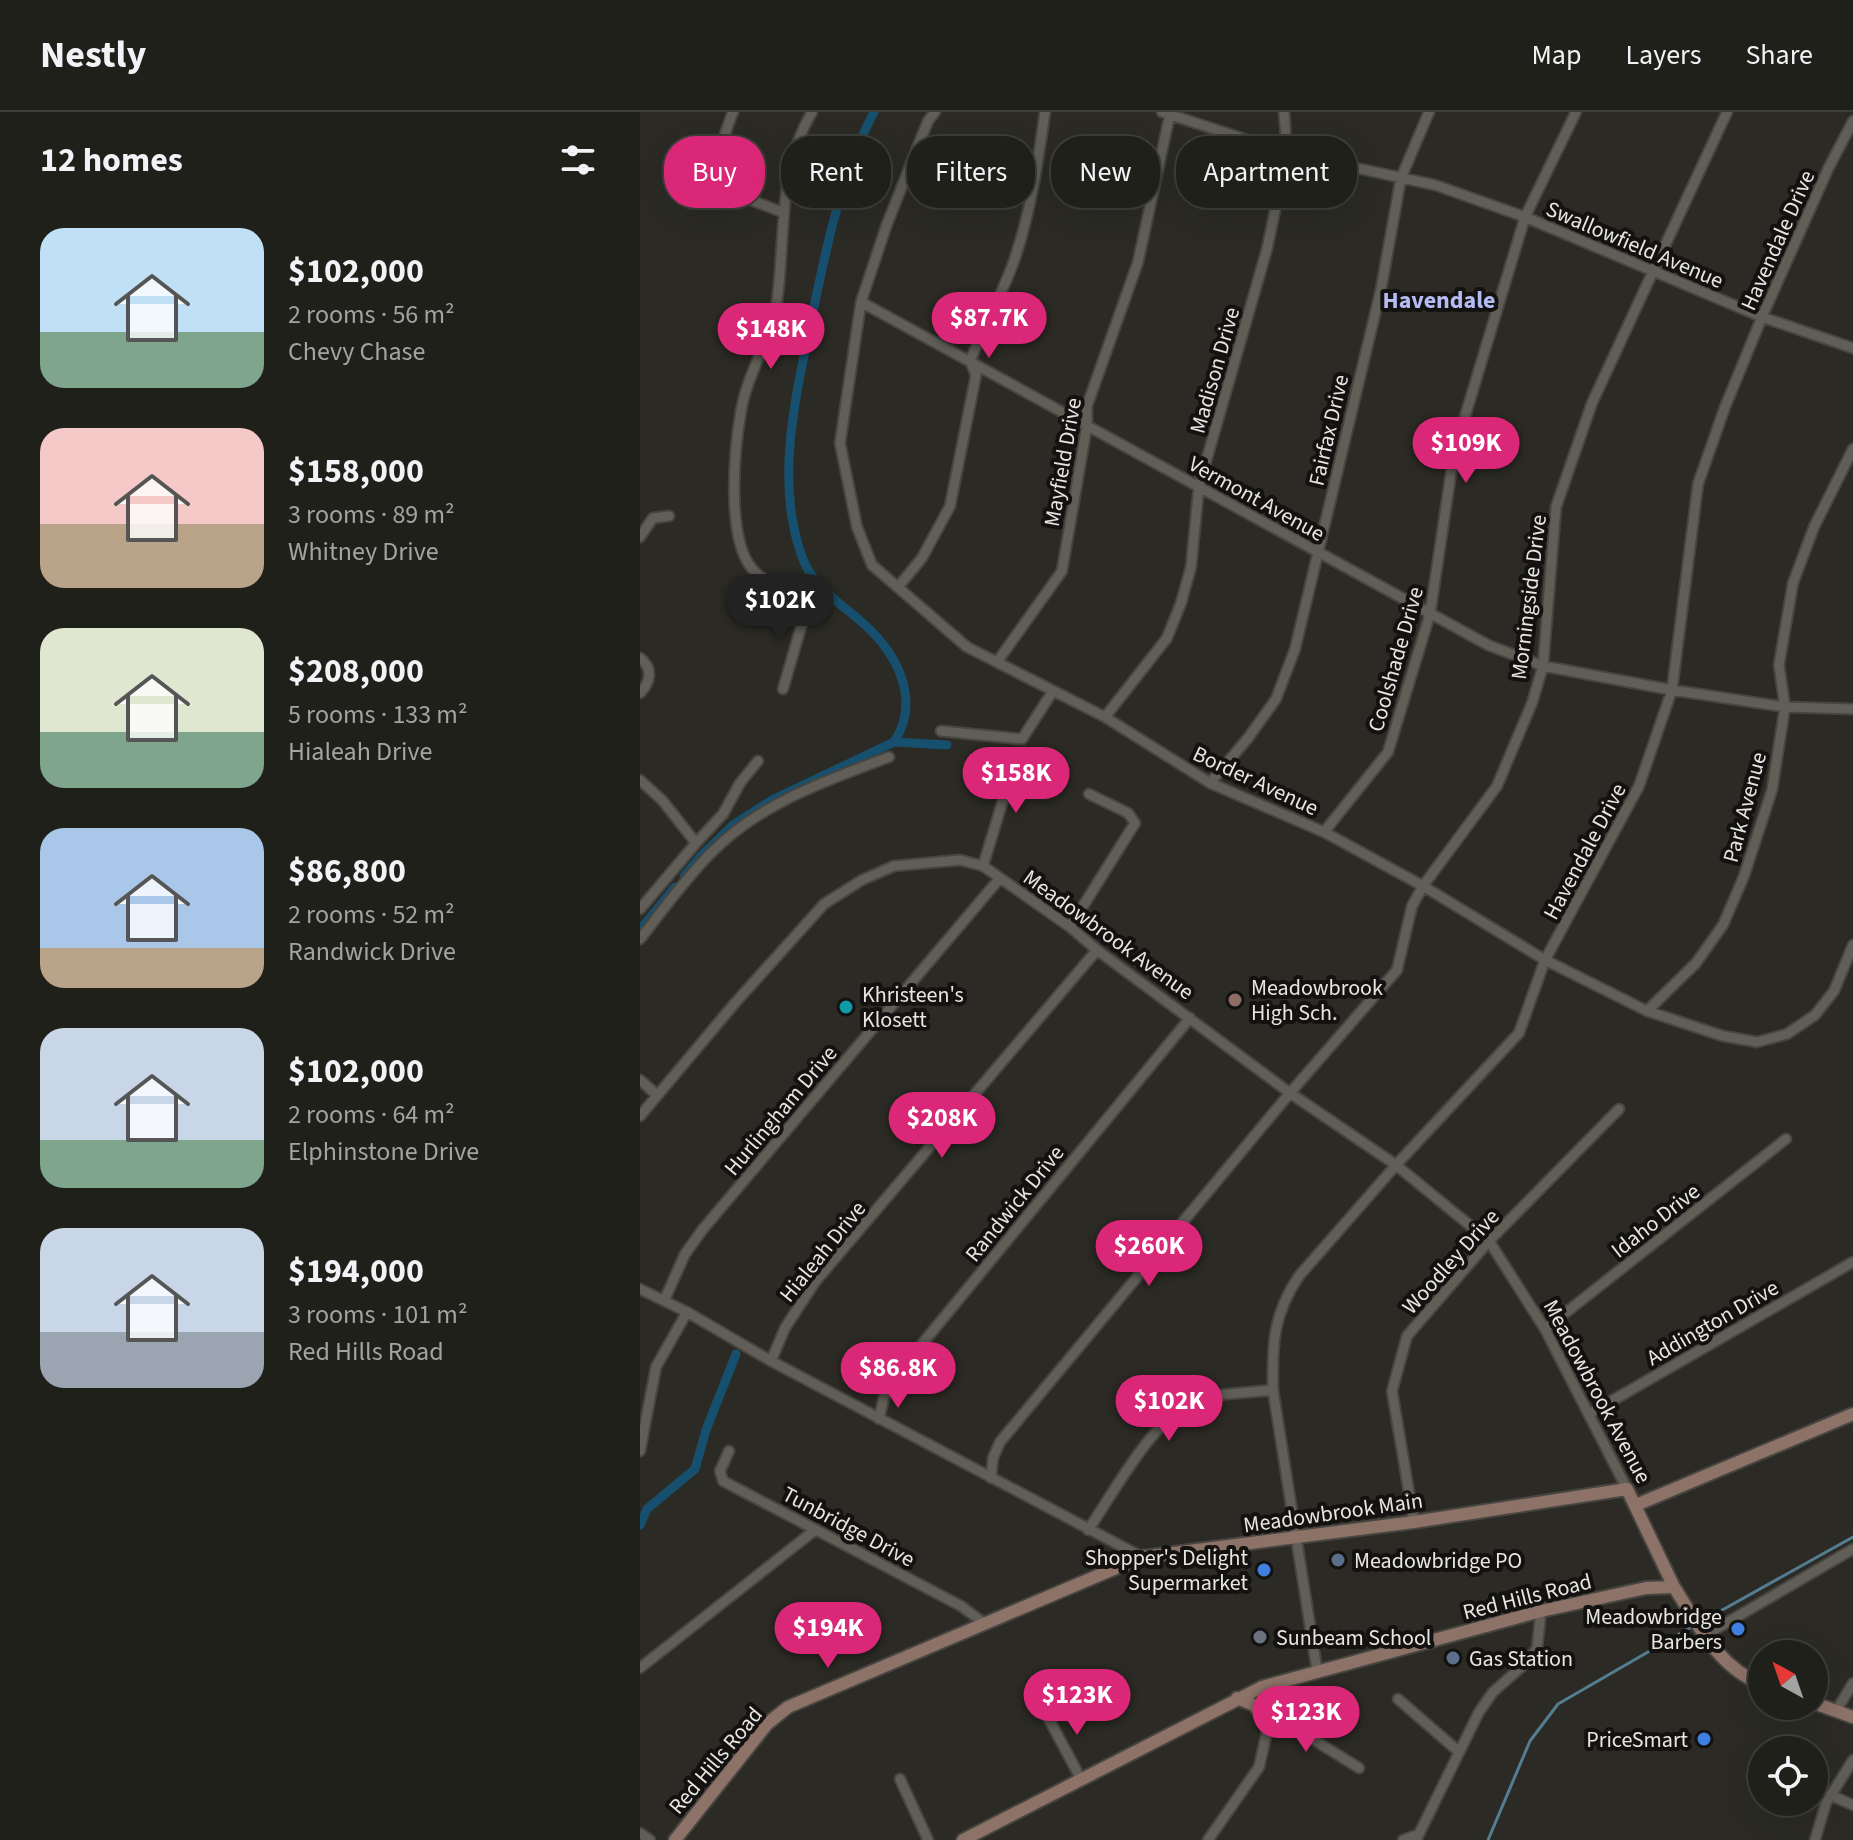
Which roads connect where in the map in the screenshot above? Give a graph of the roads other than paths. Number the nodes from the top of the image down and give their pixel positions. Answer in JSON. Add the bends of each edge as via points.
{"nodes":[{"id":1,"x":733,"y":112,"type":"edge"},
{"id":2,"x":812,"y":112,"type":"edge"},
{"id":3,"x":935,"y":112,"type":"edge"},
{"id":4,"x":1045,"y":112,"type":"edge"},
{"id":5,"x":1284,"y":112,"type":"edge"},
{"id":6,"x":1576,"y":112,"type":"edge"},
{"id":7,"x":1727,"y":112,"type":"edge"},
{"id":8,"x":1166,"y":113,"type":"edge"},
{"id":9,"x":1426,"y":114,"type":"edge"},
{"id":10,"x":1853,"y":121,"type":"edge"},
{"id":11,"x":1236,"y":136,"type":"edge"},
{"id":12,"x":1286,"y":136,"type":"edge"},
{"id":13,"x":1357,"y":168,"type":"edge"},
{"id":14,"x":1401,"y":178,"type":"junction"},
{"id":15,"x":1276,"y":208,"type":"edge"},
{"id":16,"x":782,"y":212,"type":"junction"},
{"id":17,"x":1525,"y":217,"type":"junction"},
{"id":18,"x":1653,"y":272,"type":"junction"},
{"id":19,"x":861,"y":302,"type":"junction"},
{"id":20,"x":1762,"y":317,"type":"junction"},
{"id":21,"x":1853,"y":348,"type":"edge"},
{"id":22,"x":970,"y":361,"type":"junction"},
{"id":23,"x":1087,"y":425,"type":"junction"},
{"id":24,"x":1853,"y":449,"type":"edge"},
{"id":25,"x":1199,"y":486,"type":"junction"},
{"id":26,"x":669,"y":516,"type":"dead end"},
{"id":27,"x":640,"y":537,"type":"edge"},
{"id":28,"x":1318,"y":552,"type":"junction"},
{"id":29,"x":898,"y":587,"type":"junction"},
{"id":30,"x":808,"y":603,"type":"junction"},
{"id":31,"x":824,"y":603,"type":"dead end"},
{"id":32,"x":1430,"y":614,"type":"junction"},
{"id":33,"x":640,"y":658,"type":"edge"},
{"id":34,"x":997,"y":662,"type":"junction"},
{"id":35,"x":1543,"y":666,"type":"junction"},
{"id":36,"x":783,"y":689,"type":"dead end"},
{"id":37,"x":1672,"y":690,"type":"junction"},
{"id":38,"x":1053,"y":691,"type":"junction"},
{"id":39,"x":640,"y":693,"type":"edge"},
{"id":40,"x":1785,"y":707,"type":"junction"},
{"id":41,"x":1853,"y":709,"type":"edge"},
{"id":42,"x":1105,"y":717,"type":"junction"},
{"id":43,"x":941,"y":731,"type":"dead end"},
{"id":44,"x":1017,"y":754,"type":"dead end"},
{"id":45,"x":889,"y":757,"type":"dead end"},
{"id":46,"x":758,"y":761,"type":"dead end"},
{"id":47,"x":640,"y":780,"type":"edge"},
{"id":48,"x":1210,"y":783,"type":"junction"},
{"id":49,"x":1089,"y":794,"type":"dead end"},
{"id":50,"x":1324,"y":832,"type":"junction"},
{"id":51,"x":696,"y":843,"type":"junction"},
{"id":52,"x":983,"y":866,"type":"junction"},
{"id":53,"x":1000,"y":878,"type":"junction"},
{"id":54,"x":1423,"y":886,"type":"junction"},
{"id":55,"x":640,"y":909,"type":"edge"},
{"id":56,"x":1070,"y":927,"type":"junction"},
{"id":57,"x":640,"y":939,"type":"edge"},
{"id":58,"x":1853,"y":945,"type":"edge"},
{"id":59,"x":1097,"y":950,"type":"junction"},
{"id":60,"x":1545,"y":960,"type":"junction"},
{"id":61,"x":1647,"y":1011,"type":"junction"},
{"id":62,"x":1190,"y":1018,"type":"junction"},
{"id":63,"x":640,"y":1080,"type":"edge"},
{"id":64,"x":1290,"y":1093,"type":"junction"},
{"id":65,"x":656,"y":1094,"type":"junction"},
{"id":66,"x":1619,"y":1109,"type":"dead end"},
{"id":67,"x":640,"y":1116,"type":"edge"},
{"id":68,"x":1786,"y":1139,"type":"dead end"},
{"id":69,"x":1396,"y":1165,"type":"junction"},
{"id":70,"x":1489,"y":1241,"type":"junction"},
{"id":71,"x":1853,"y":1262,"type":"edge"},
{"id":72,"x":640,"y":1289,"type":"edge"},
{"id":73,"x":664,"y":1301,"type":"junction"},
{"id":74,"x":687,"y":1312,"type":"junction"},
{"id":75,"x":1545,"y":1329,"type":"junction"},
{"id":76,"x":771,"y":1361,"type":"junction"},
{"id":77,"x":1273,"y":1390,"type":"junction"},
{"id":78,"x":644,"y":1400,"type":"edge"},
{"id":79,"x":1589,"y":1414,"type":"junction"},
{"id":80,"x":1853,"y":1414,"type":"edge"},
{"id":81,"x":879,"y":1419,"type":"junction"},
{"id":82,"x":640,"y":1451,"type":"edge"},
{"id":83,"x":729,"y":1451,"type":"dead end"},
{"id":84,"x":991,"y":1478,"type":"junction"},
{"id":85,"x":1627,"y":1489,"type":"junction"},
{"id":86,"x":1636,"y":1505,"type":"junction"},
{"id":87,"x":1414,"y":1522,"type":"junction"},
{"id":88,"x":815,"y":1530,"type":"junction"},
{"id":89,"x":1088,"y":1530,"type":"junction"},
{"id":90,"x":1296,"y":1538,"type":"junction"},
{"id":91,"x":1853,"y":1549,"type":"edge"},
{"id":92,"x":1142,"y":1557,"type":"junction"},
{"id":93,"x":1674,"y":1587,"type":"junction"},
{"id":94,"x":1053,"y":1597,"type":"joint"},
{"id":95,"x":1541,"y":1611,"type":"junction"},
{"id":96,"x":984,"y":1623,"type":"junction"},
{"id":97,"x":1704,"y":1636,"type":"junction"},
{"id":98,"x":640,"y":1668,"type":"edge"},
{"id":99,"x":1317,"y":1670,"type":"junction"},
{"id":100,"x":1748,"y":1678,"type":"edge"},
{"id":101,"x":1284,"y":1680,"type":"junction"},
{"id":102,"x":1853,"y":1683,"type":"edge"},
{"id":103,"x":1237,"y":1698,"type":"junction"},
{"id":104,"x":1398,"y":1699,"type":"dead end"},
{"id":105,"x":1828,"y":1708,"type":"edge"},
{"id":106,"x":1044,"y":1710,"type":"dead end"},
{"id":107,"x":1836,"y":1711,"type":"junction"},
{"id":108,"x":1853,"y":1717,"type":"edge"},
{"id":109,"x":1270,"y":1719,"type":"junction"},
{"id":110,"x":1458,"y":1751,"type":"junction"},
{"id":111,"x":1853,"y":1760,"type":"edge"},
{"id":112,"x":1359,"y":1768,"type":"dead end"},
{"id":113,"x":900,"y":1779,"type":"dead end"},
{"id":114,"x":1081,"y":1779,"type":"junction"},
{"id":115,"x":1830,"y":1795,"type":"junction"},
{"id":116,"x":1853,"y":1805,"type":"edge"},
{"id":117,"x":640,"y":1833,"type":"edge"},
{"id":118,"x":1418,"y":1837,"type":"edge"},
{"id":119,"x":968,"y":1839,"type":"edge"},
{"id":120,"x":650,"y":1840,"type":"edge"},
{"id":121,"x":675,"y":1840,"type":"edge"},
{"id":122,"x":928,"y":1840,"type":"edge"},
{"id":123,"x":1208,"y":1840,"type":"edge"},
{"id":124,"x":1403,"y":1840,"type":"edge"},
{"id":125,"x":1815,"y":1840,"type":"edge"}],
"edges":[{"from":1,"to":16,"type":"street","via":[[722,153],[722,186]]},
{"from":2,"to":16,"type":"street","via":[[786,178]]},
{"from":3,"to":19,"type":"street","via":[[887,224]]},
{"from":4,"to":22,"type":"street","via":[[1025,226]]},
{"from":5,"to":12,"type":"street","name":"Madison Drive"},
{"from":6,"to":17,"type":"street","name":"Coolshade Drive"},
{"from":7,"to":18,"type":"street","name":"Morningside Drive"},
{"from":8,"to":11,"type":"street"},
{"from":8,"to":23,"type":"street","name":"Mayfield Drive","via":[[1138,262],[1087,406]]},
{"from":9,"to":14,"type":"street","name":"Fairfax Drive"},
{"from":10,"to":20,"type":"street","name":"Havendale Drive"},
{"from":13,"to":14,"type":"street"},
{"from":14,"to":17,"type":"street","name":"Swallowfield Avenue"},
{"from":14,"to":28,"type":"street","name":"Fairfax Drive","via":[[1381,289]]},
{"from":15,"to":25,"type":"street","name":"Madison Drive"},
{"from":16,"to":30,"type":"street","via":[[776,305],[741,409],[734,515],[751,568]]},
{"from":17,"to":18,"type":"street","name":"Swallowfield Avenue"},
{"from":17,"to":32,"type":"street","name":"Coolshade Drive","via":[[1454,453]]},
{"from":18,"to":20,"type":"street","name":"Swallowfield Avenue"},
{"from":18,"to":35,"type":"street","name":"Morningside Drive","via":[[1592,403],[1556,507]]},
{"from":19,"to":22,"type":"street","name":"Vermont Avenue"},
{"from":19,"to":29,"type":"street","name":"Border Avenue","via":[[840,443],[864,547],[872,565]]},
{"from":20,"to":21,"type":"street","name":"Swallowfield Avenue"},
{"from":20,"to":37,"type":"street","name":"Havendale Drive","via":[[1698,484]]},
{"from":22,"to":23,"type":"street","name":"Vermont Avenue"},
{"from":22,"to":29,"type":"street","via":[[976,375],[950,506],[922,558]]},
{"from":23,"to":25,"type":"street","name":"Vermont Avenue"},
{"from":23,"to":34,"type":"street","name":"Mayfield Drive","via":[[1062,571]]},
{"from":24,"to":40,"type":"street","name":"Park Avenue","via":[[1793,583],[1779,665]]},
{"from":25,"to":28,"type":"street","name":"Vermont Avenue"},
{"from":25,"to":42,"type":"street","name":"Madison Drive","via":[[1191,567],[1167,638]]},
{"from":26,"to":27,"type":"street","via":[[653,518]]},
{"from":28,"to":32,"type":"street","name":"Vermont Avenue"},
{"from":28,"to":48,"type":"street","name":"Fairfax Drive","via":[[1295,649],[1276,699]]},
{"from":29,"to":34,"type":"street","name":"Border Avenue","via":[[967,647]]},
{"from":30,"to":31,"type":"street"},
{"from":30,"to":36,"type":"street"},
{"from":32,"to":35,"type":"street","name":"Vermont Avenue"},
{"from":32,"to":50,"type":"street","name":"Coolshade Drive","via":[[1388,752]]},
{"from":33,"to":39,"type":"street","via":[[649,670]]},
{"from":34,"to":38,"type":"street","name":"Border Avenue"},
{"from":35,"to":37,"type":"street","name":"Vermont Avenue"},
{"from":35,"to":54,"type":"street","name":"Morningside Drive","via":[[1497,786]]},
{"from":37,"to":40,"type":"street","name":"Vermont Avenue"},
{"from":37,"to":60,"type":"street","name":"Havendale Drive","via":[[1639,786]]},
{"from":38,"to":42,"type":"street","name":"Border Avenue"},
{"from":38,"to":43,"type":"street","via":[[1022,739]]},
{"from":40,"to":41,"type":"street","name":"Vermont Avenue"},
{"from":40,"to":61,"type":"street","name":"Park Avenue","via":[[1772,790],[1723,925],[1696,963]]},
{"from":42,"to":48,"type":"street","name":"Border Avenue"},
{"from":44,"to":52,"type":"street"},
{"from":45,"to":57,"type":"street","via":[[814,785],[756,817],[711,853]]},
{"from":46,"to":51,"type":"street","via":[[723,814]]},
{"from":47,"to":51,"type":"street"},
{"from":48,"to":50,"type":"street","name":"Border Avenue"},
{"from":49,"to":56,"type":"street","via":[[1128,813],[1135,823]]},
{"from":50,"to":54,"type":"street","name":"Border Avenue"},
{"from":51,"to":55,"type":"street"},
{"from":52,"to":53,"type":"street","name":"Meadowbrook Avenue"},
{"from":52,"to":65,"type":"street","name":"Meadowbrook Avenue","via":[[960,860],[894,866],[824,904]]},
{"from":53,"to":56,"type":"street","name":"Meadowbrook Avenue"},
{"from":53,"to":73,"type":"street","name":"Hurlingham Drive","via":[[703,1229]]},
{"from":54,"to":60,"type":"street","name":"Border Avenue"},
{"from":54,"to":64,"type":"street","name":"Morningside Drive","via":[[1412,906],[1397,970]]},
{"from":56,"to":59,"type":"street","name":"Meadowbrook Avenue"},
{"from":58,"to":61,"type":"street","name":"Border Avenue","via":[[1834,991],[1815,1015],[1787,1034],[1757,1042]]},
{"from":59,"to":62,"type":"street","name":"Meadowbrook Avenue"},
{"from":59,"to":76,"type":"street","name":"Hialeah Drive","via":[[815,1282]]},
{"from":60,"to":61,"type":"street","name":"Border Avenue"},
{"from":60,"to":69,"type":"street","name":"Havendale Drive","via":[[1519,1033]]},
{"from":62,"to":64,"type":"street","name":"Meadowbrook Avenue"},
{"from":62,"to":81,"type":"street","name":"Randwick Drive","via":[[899,1372],[884,1397]]},
{"from":63,"to":65,"type":"street"},
{"from":64,"to":69,"type":"street","name":"Meadowbrook Avenue"},
{"from":64,"to":84,"type":"street","name":"Morningside Drive","via":[[1000,1442]]},
{"from":65,"to":67,"type":"street","name":"Meadowbrook Avenue"},
{"from":66,"to":70,"type":"street","name":"Woodley Drive"},
{"from":68,"to":75,"type":"street","name":"Idaho Drive"},
{"from":69,"to":70,"type":"street","name":"Meadowbrook Avenue"},
{"from":69,"to":77,"type":"street","name":"Havendale Drive","via":[[1290,1288],[1272,1347]]},
{"from":70,"to":75,"type":"street","name":"Meadowbrook Avenue"},
{"from":70,"to":87,"type":"street","name":"Woodley Drive","via":[[1407,1336],[1399,1361],[1392,1391]]},
{"from":71,"to":79,"type":"street","name":"Addington Drive"},
{"from":72,"to":73,"type":"street"},
{"from":73,"to":74,"type":"street"},
{"from":74,"to":76,"type":"street"},
{"from":74,"to":78,"type":"street"},
{"from":75,"to":79,"type":"street","name":"Meadowbrook Avenue"},
{"from":76,"to":81,"type":"street"},
{"from":77,"to":89,"type":"street","via":[[1195,1401],[1180,1409],[1141,1451]]},
{"from":77,"to":90,"type":"street","name":"Havendale Drive"},
{"from":78,"to":82,"type":"street"},
{"from":79,"to":85,"type":"street","name":"Meadowbrook Avenue"},
{"from":80,"to":86,"type":"street"},
{"from":81,"to":84,"type":"street"},
{"from":83,"to":88,"type":"street","name":"Tunbridge Drive","via":[[721,1479]]},
{"from":84,"to":89,"type":"street"},
{"from":85,"to":86,"type":"street","name":"Meadowbrook Avenue"},
{"from":85,"to":87,"type":"street","name":"Meadowbrook Main"},
{"from":86,"to":93,"type":"street","name":"Meadowbrook Avenue"},
{"from":87,"to":90,"type":"street","name":"Meadowbrook Main"},
{"from":88,"to":96,"type":"street","name":"Tunbridge Drive"},
{"from":88,"to":98,"type":"street"},
{"from":89,"to":92,"type":"street"},
{"from":90,"to":92,"type":"street","name":"Meadowbrook Main"},
{"from":90,"to":99,"type":"street","name":"Havendale Drive"},
{"from":91,"to":97,"type":"street"},
{"from":92,"to":94,"type":"street","name":"Meadowbrook Main"},
{"from":93,"to":95,"type":"street","name":"Red Hills Road"},
{"from":93,"to":97,"type":"street"},
{"from":94,"to":96,"type":"street","name":"Red Hills Road"},
{"from":95,"to":99,"type":"street","name":"Red Hills Road"},
{"from":95,"to":110,"type":"street","via":[[1537,1648],[1493,1692]]},
{"from":96,"to":121,"type":"street","name":"Red Hills Road","via":[[788,1707],[767,1724]]},
{"from":97,"to":100,"type":"street","via":[[1719,1656]]},
{"from":99,"to":101,"type":"street","name":"Red Hills Road"},
{"from":101,"to":103,"type":"street","name":"Red Hills Road"},
{"from":101,"to":109,"type":"street"},
{"from":102,"to":107,"type":"street"},
{"from":103,"to":109,"type":"street"},
{"from":103,"to":114,"type":"street","name":"Red Hills Road"},
{"from":104,"to":110,"type":"street"},
{"from":105,"to":107,"type":"street"},
{"from":106,"to":114,"type":"street"},
{"from":107,"to":108,"type":"street"},
{"from":109,"to":112,"type":"street"},
{"from":109,"to":123,"type":"street","via":[[1259,1767]]},
{"from":110,"to":118,"type":"street"},
{"from":111,"to":115,"type":"street"},
{"from":113,"to":122,"type":"street"},
{"from":114,"to":119,"type":"street","name":"Red Hills Road"},
{"from":115,"to":116,"type":"street"},
{"from":115,"to":125,"type":"street"},
{"from":117,"to":120,"type":"street"},
{"from":118,"to":124,"type":"street"}]}
